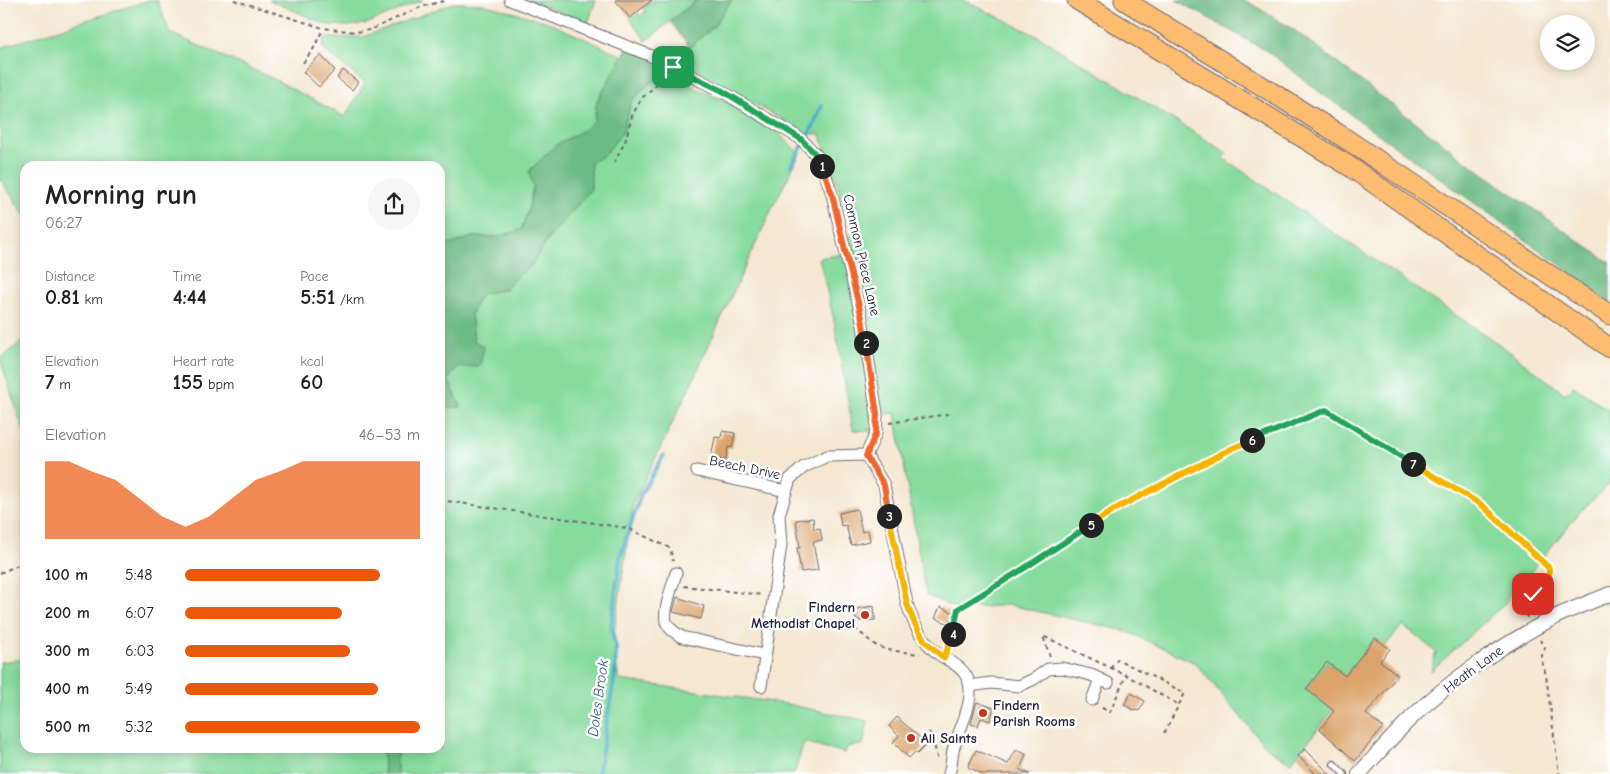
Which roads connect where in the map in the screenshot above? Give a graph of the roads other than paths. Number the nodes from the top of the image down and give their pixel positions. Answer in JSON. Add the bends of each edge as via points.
{"nodes":[{"id":1,"x":510,"y":0,"type":"edge"},
{"id":2,"x":1077,"y":0,"type":"edge"},
{"id":3,"x":1124,"y":0,"type":"edge"},
{"id":4,"x":1610,"y":315,"type":"edge"},
{"id":5,"x":1610,"y":348,"type":"edge"},
{"id":6,"x":866,"y":456,"type":"junction"},
{"id":7,"x":697,"y":472,"type":"dead end"},
{"id":8,"x":786,"y":491,"type":"junction"},
{"id":9,"x":676,"y":573,"type":"road end"},
{"id":10,"x":1610,"y":594,"type":"edge"},
{"id":11,"x":764,"y":656,"type":"junction"},
{"id":12,"x":760,"y":686,"type":"dead end"},
{"id":13,"x":970,"y":686,"type":"junction"},
{"id":14,"x":1092,"y":700,"type":"road end"},
{"id":15,"x":1334,"y":764,"type":"dead end"},
{"id":16,"x":951,"y":773,"type":"edge"},
{"id":17,"x":1344,"y":774,"type":"edge"},
{"id":18,"x":1359,"y":774,"type":"edge"}],
"edges":[{"from":1,"to":6,"type":"street","name":"Common Piece Lane","via":[[649,55],[721,90],[805,142],[820,159],[832,194],[862,318],[877,414],[876,433]]},
{"from":2,"to":5,"type":"highway","via":[[1349,166]]},
{"from":3,"to":4,"type":"highway","via":[[1338,133]]},
{"from":6,"to":8,"type":"street","via":[[827,456],[815,461],[790,479]]},
{"from":6,"to":13,"type":"street","via":[[884,485],[907,604],[914,622],[924,640],[964,673]]},
{"from":7,"to":8,"type":"street","name":"Beech Drive"},
{"from":8,"to":11,"type":"street","via":[[779,515],[781,545]]},
{"from":9,"to":11,"type":"street","via":[[665,620],[671,630],[682,637]]},
{"from":10,"to":18,"type":"street","name":"Heath Lane","via":[[1534,629],[1446,688],[1411,718]]},
{"from":11,"to":12,"type":"street"},
{"from":13,"to":14,"type":"street","via":[[991,683],[1019,686],[1048,669],[1062,668],[1104,681]]},
{"from":13,"to":16,"type":"street","via":[[968,706],[953,750]]},
{"from":15,"to":17,"type":"lane"}]}
